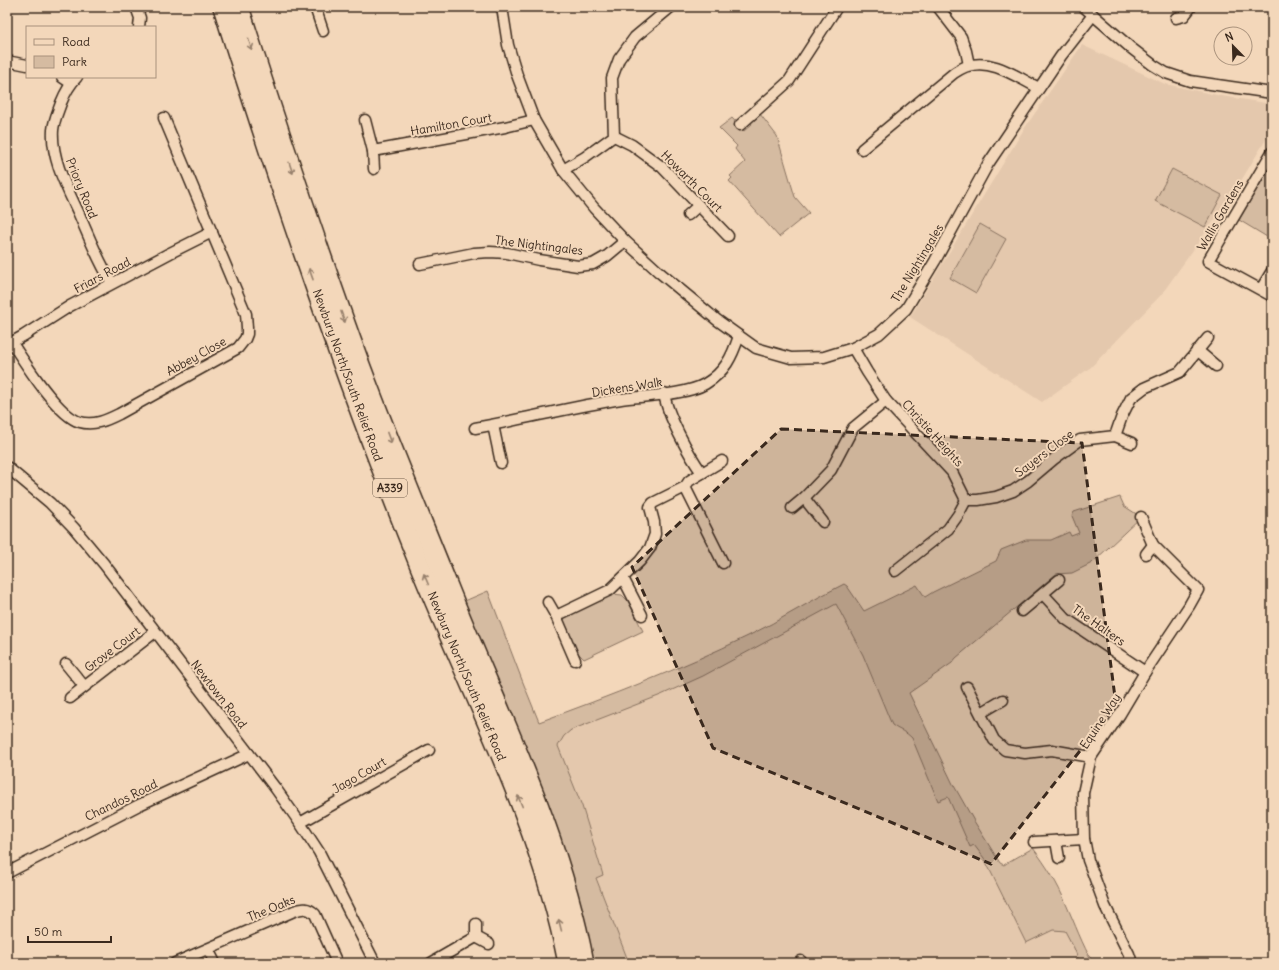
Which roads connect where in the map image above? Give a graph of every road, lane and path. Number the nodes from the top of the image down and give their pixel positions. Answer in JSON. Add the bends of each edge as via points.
{"nodes":[{"id":1,"x":136,"y":7,"type":"edge"},
{"id":2,"x":223,"y":7,"type":"edge"},
{"id":3,"x":239,"y":7,"type":"edge"},
{"id":4,"x":315,"y":7,"type":"edge"},
{"id":5,"x":502,"y":7,"type":"edge"},
{"id":6,"x":671,"y":7,"type":"edge"},
{"id":7,"x":837,"y":7,"type":"edge"},
{"id":8,"x":938,"y":7,"type":"edge"},
{"id":9,"x":1084,"y":7,"type":"edge"},
{"id":10,"x":1191,"y":7,"type":"edge"},
{"id":11,"x":1093,"y":15,"type":"junction"},
{"id":12,"x":1176,"y":18,"type":"dead end"},
{"id":13,"x":139,"y":26,"type":"edge"},
{"id":14,"x":323,"y":31,"type":"dead end"},
{"id":15,"x":7,"y":61,"type":"edge"},
{"id":16,"x":26,"y":65,"type":"edge"},
{"id":17,"x":969,"y":65,"type":"junction"},
{"id":18,"x":74,"y":80,"type":"edge"},
{"id":19,"x":1039,"y":88,"type":"junction"},
{"id":20,"x":1272,"y":93,"type":"edge"},
{"id":21,"x":164,"y":118,"type":"dead end"},
{"id":22,"x":365,"y":120,"type":"dead end"},
{"id":23,"x":534,"y":120,"type":"junction"},
{"id":24,"x":740,"y":125,"type":"dead end"},
{"id":25,"x":614,"y":136,"type":"junction"},
{"id":26,"x":862,"y":149,"type":"dead end"},
{"id":27,"x":373,"y":151,"type":"junction"},
{"id":28,"x":1272,"y":152,"type":"edge"},
{"id":29,"x":374,"y":169,"type":"dead end"},
{"id":30,"x":563,"y":170,"type":"junction"},
{"id":31,"x":698,"y":206,"type":"junction"},
{"id":32,"x":688,"y":215,"type":"dead end"},
{"id":33,"x":212,"y":232,"type":"junction"},
{"id":34,"x":728,"y":236,"type":"dead end"},
{"id":35,"x":625,"y":241,"type":"junction"},
{"id":36,"x":420,"y":264,"type":"dead end"},
{"id":37,"x":1272,"y":271,"type":"edge"},
{"id":38,"x":112,"y":284,"type":"junction"},
{"id":39,"x":1260,"y":289,"type":"junction"},
{"id":40,"x":1272,"y":296,"type":"edge"},
{"id":41,"x":739,"y":336,"type":"junction"},
{"id":42,"x":1208,"y":338,"type":"dead end"},
{"id":43,"x":9,"y":344,"type":"edge"},
{"id":44,"x":853,"y":348,"type":"junction"},
{"id":45,"x":1197,"y":350,"type":"junction"},
{"id":46,"x":1216,"y":366,"type":"dead end"},
{"id":47,"x":664,"y":393,"type":"junction"},
{"id":48,"x":886,"y":401,"type":"junction"},
{"id":49,"x":493,"y":425,"type":"junction"},
{"id":50,"x":475,"y":428,"type":"dead end"},
{"id":51,"x":1115,"y":436,"type":"junction"},
{"id":52,"x":1132,"y":443,"type":"dead end"},
{"id":53,"x":722,"y":462,"type":"dead end"},
{"id":54,"x":501,"y":463,"type":"dead end"},
{"id":55,"x":7,"y":466,"type":"edge"},
{"id":56,"x":702,"y":473,"type":"junction"},
{"id":57,"x":685,"y":487,"type":"junction"},
{"id":58,"x":804,"y":498,"type":"junction"},
{"id":59,"x":966,"y":500,"type":"junction"},
{"id":60,"x":792,"y":508,"type":"dead end"},
{"id":61,"x":1141,"y":517,"type":"dead end"},
{"id":62,"x":823,"y":522,"type":"dead end"},
{"id":63,"x":1153,"y":545,"type":"junction"},
{"id":64,"x":1146,"y":554,"type":"dead end"},
{"id":65,"x":723,"y":563,"type":"dead end"},
{"id":66,"x":895,"y":571,"type":"dead end"},
{"id":67,"x":623,"y":578,"type":"junction"},
{"id":68,"x":1059,"y":580,"type":"dead end"},
{"id":69,"x":1043,"y":594,"type":"junction"},
{"id":70,"x":548,"y":602,"type":"dead end"},
{"id":71,"x":1022,"y":611,"type":"dead end"},
{"id":72,"x":642,"y":615,"type":"dead end"},
{"id":73,"x":556,"y":616,"type":"junction"},
{"id":74,"x":155,"y":632,"type":"junction"},
{"id":75,"x":575,"y":660,"type":"dead end"},
{"id":76,"x":66,"y":664,"type":"dead end"},
{"id":77,"x":1145,"y":672,"type":"junction"},
{"id":78,"x":84,"y":686,"type":"junction"},
{"id":79,"x":967,"y":687,"type":"dead end"},
{"id":80,"x":70,"y":698,"type":"dead end"},
{"id":81,"x":1003,"y":700,"type":"dead end"},
{"id":82,"x":981,"y":713,"type":"junction"},
{"id":83,"x":430,"y":750,"type":"dead end"},
{"id":84,"x":249,"y":754,"type":"junction"},
{"id":85,"x":1091,"y":756,"type":"junction"},
{"id":86,"x":300,"y":823,"type":"junction"},
{"id":87,"x":1084,"y":839,"type":"junction"},
{"id":88,"x":1056,"y":840,"type":"junction"},
{"id":89,"x":1034,"y":842,"type":"dead end"},
{"id":90,"x":1059,"y":858,"type":"dead end"},
{"id":91,"x":7,"y":873,"type":"edge"},
{"id":92,"x":476,"y":924,"type":"dead end"},
{"id":93,"x":476,"y":937,"type":"junction"},
{"id":94,"x":489,"y":944,"type":"dead end"},
{"id":95,"x":208,"y":949,"type":"junction"},
{"id":96,"x":373,"y":961,"type":"edge"},
{"id":97,"x":175,"y":963,"type":"edge"},
{"id":98,"x":215,"y":963,"type":"edge"},
{"id":99,"x":337,"y":963,"type":"edge"},
{"id":100,"x":362,"y":963,"type":"edge"},
{"id":101,"x":431,"y":963,"type":"edge"},
{"id":102,"x":568,"y":963,"type":"edge"},
{"id":103,"x":584,"y":963,"type":"edge"},
{"id":104,"x":1132,"y":963,"type":"edge"}],
"edges":[{"from":1,"to":13,"type":"street","via":[[140,18]]},
{"from":102,"to":2,"type":"highway","name":"Newbury North/South Relief Road","number":"A339","one_way":true,"via":[[553,898],[528,820],[421,567],[357,404],[269,154]]},
{"from":3,"to":103,"type":"highway","name":"Newbury North/South Relief Road","number":"A339","one_way":true,"via":[[290,165],[361,366],[456,607],[551,837],[569,896]]},
{"from":4,"to":14,"type":"street"},
{"from":5,"to":23,"type":"street","name":"The Nightingales","via":[[508,44]]},
{"from":6,"to":25,"type":"street","via":[[635,37],[619,58],[612,78]]},
{"from":7,"to":24,"type":"street","via":[[789,81]]},
{"from":8,"to":17,"type":"street","via":[[961,37]]},
{"from":9,"to":11,"type":"street"},
{"from":10,"to":12,"type":"street","via":[[1184,16]]},
{"from":11,"to":19,"type":"street","name":"The Nightingales"},
{"from":11,"to":20,"type":"street","via":[[1131,48],[1166,73],[1190,81]]},
{"from":15,"to":16,"type":"street"},
{"from":17,"to":19,"type":"street","via":[[995,66]]},
{"from":17,"to":26,"type":"street","via":[[954,72]]},
{"from":18,"to":38,"type":"street","name":"Priory Road","via":[[66,90],[55,122],[55,151],[78,214]]},
{"from":19,"to":44,"type":"street","name":"The Nightingales","via":[[988,164],[906,309],[879,334]]},
{"from":21,"to":33,"type":"street","name":"Abbey Close"},
{"from":22,"to":27,"type":"street"},
{"from":23,"to":27,"type":"street","name":"Hamilton Court"},
{"from":23,"to":30,"type":"street","name":"The Nightingales"},
{"from":25,"to":30,"type":"street"},
{"from":25,"to":31,"type":"street","name":"Howarth Court","via":[[662,167]]},
{"from":27,"to":29,"type":"street"},
{"from":28,"to":39,"type":"street","name":"Wallis Gardens","via":[[1208,260]]},
{"from":30,"to":35,"type":"street","name":"The Nightingales"},
{"from":31,"to":32,"type":"street"},
{"from":31,"to":34,"type":"street","name":"Howarth Court"},
{"from":33,"to":38,"type":"street","name":"Friars Road"},
{"from":33,"to":43,"type":"street","name":"Abbey Close","via":[[247,321],[247,334],[242,344],[224,357],[119,414],[101,422],[87,423],[74,420],[64,413]]},
{"from":35,"to":36,"type":"street","name":"The Nightingales","via":[[593,264],[578,266],[490,252]]},
{"from":35,"to":41,"type":"street","name":"The Nightingales","via":[[711,316]]},
{"from":37,"to":39,"type":"street"},
{"from":38,"to":43,"type":"street","name":"Friars Road","via":[[70,306]]},
{"from":39,"to":40,"type":"street","name":"Wallis Gardens"},
{"from":41,"to":44,"type":"street","name":"The Nightingales","via":[[756,348],[791,358],[824,356]]},
{"from":41,"to":47,"type":"street","name":"Dickens Walk","via":[[731,358],[717,376],[704,385],[681,392]]},
{"from":42,"to":45,"type":"street"},
{"from":44,"to":48,"type":"street","name":"Christie Heights"},
{"from":45,"to":46,"type":"street"},
{"from":45,"to":51,"type":"street","via":[[1180,372],[1144,388],[1131,398]]},
{"from":47,"to":49,"type":"street","name":"Dickens Walk","via":[[620,399]]},
{"from":47,"to":56,"type":"street","via":[[671,416]]},
{"from":48,"to":58,"type":"street","name":"Christie Heights","via":[[853,428],[831,470]]},
{"from":48,"to":59,"type":"street","name":"Christie Heights","via":[[952,472]]},
{"from":49,"to":50,"type":"street","name":"Dickens Walk"},
{"from":49,"to":54,"type":"street"},
{"from":51,"to":52,"type":"street","name":"Sayers Close"},
{"from":51,"to":59,"type":"street","name":"Sayers Close","via":[[1080,440],[1013,491],[990,498]]},
{"from":53,"to":56,"type":"street"},
{"from":55,"to":74,"type":"street","name":"Newtown Road","via":[[50,503],[74,528]]},
{"from":56,"to":57,"type":"street","via":[[689,481]]},
{"from":57,"to":65,"type":"street"},
{"from":57,"to":67,"type":"street","via":[[653,502],[650,507],[655,534],[650,548]]},
{"from":58,"to":60,"type":"street","name":"Christie Heights"},
{"from":58,"to":62,"type":"street"},
{"from":59,"to":66,"type":"street","via":[[948,529]]},
{"from":61,"to":63,"type":"street","name":"Equine Way"},
{"from":63,"to":64,"type":"street"},
{"from":63,"to":77,"type":"street","name":"Equine Way","via":[[1198,590]]},
{"from":67,"to":72,"type":"street"},
{"from":67,"to":73,"type":"street","via":[[610,590]]},
{"from":68,"to":69,"type":"street"},
{"from":69,"to":71,"type":"street"},
{"from":69,"to":77,"type":"street","name":"The Halters","via":[[1066,619]]},
{"from":70,"to":73,"type":"street"},
{"from":73,"to":75,"type":"street"},
{"from":74,"to":78,"type":"street","name":"Grove Court"},
{"from":74,"to":84,"type":"street","name":"Newtown Road"},
{"from":76,"to":78,"type":"street","name":"Grove Court"},
{"from":77,"to":85,"type":"street","name":"Equine Way"},
{"from":78,"to":80,"type":"street","name":"Grove Court"},
{"from":79,"to":82,"type":"street"},
{"from":81,"to":82,"type":"street"},
{"from":82,"to":85,"type":"street","via":[[994,740],[1005,750],[1025,753],[1052,750]]},
{"from":83,"to":86,"type":"street","name":"Jago Court"},
{"from":84,"to":86,"type":"street","name":"Newtown Road"},
{"from":84,"to":91,"type":"street","name":"Chandos Road","via":[[138,805]]},
{"from":85,"to":87,"type":"street","name":"Equine Way","via":[[1083,793]]},
{"from":86,"to":96,"type":"street","name":"Newtown Road","via":[[328,870]]},
{"from":87,"to":88,"type":"street"},
{"from":87,"to":104,"type":"street","name":"Equine Way","via":[[1088,860],[1105,906],[1130,954]]},
{"from":88,"to":89,"type":"street"},
{"from":88,"to":90,"type":"street"},
{"from":92,"to":93,"type":"street"},
{"from":93,"to":94,"type":"street"},
{"from":93,"to":101,"type":"street"},
{"from":95,"to":97,"type":"street","name":"The Oaks"},
{"from":95,"to":98,"type":"street"},
{"from":95,"to":99,"type":"street","name":"The Oaks","via":[[305,908],[315,914]]},
{"from":96,"to":100,"type":"street"}]}
